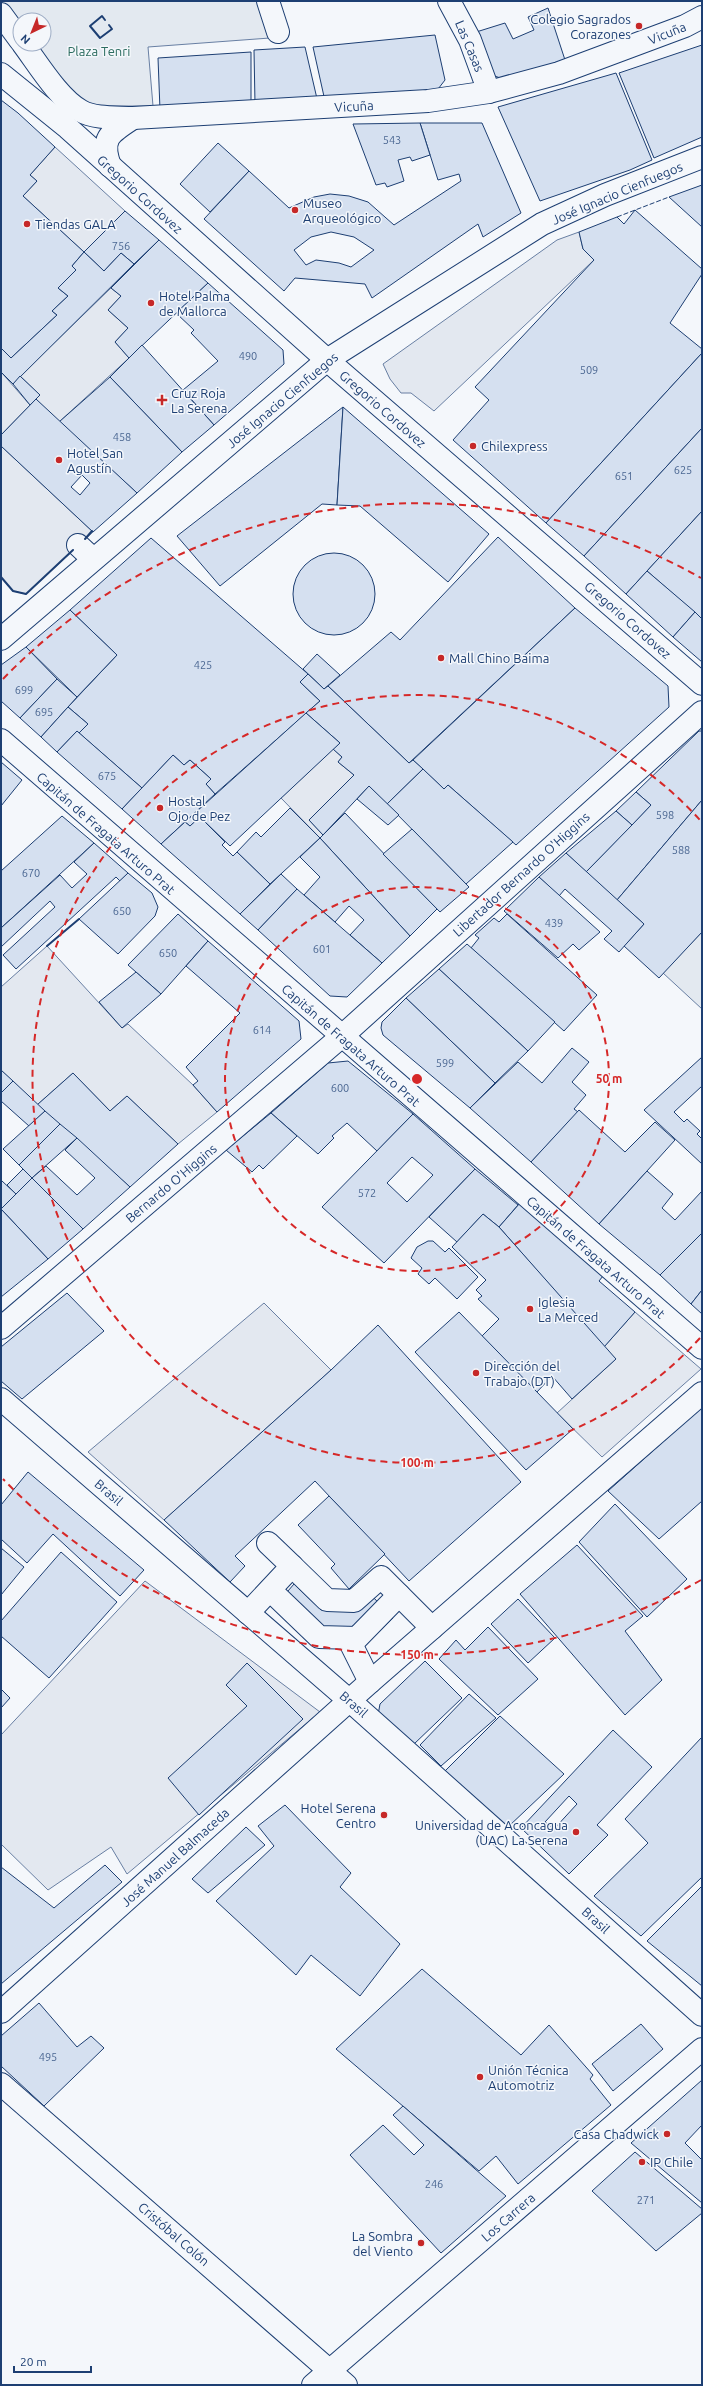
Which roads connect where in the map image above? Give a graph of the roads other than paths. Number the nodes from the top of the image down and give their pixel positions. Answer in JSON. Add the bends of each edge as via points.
{"nodes":[{"id":1,"x":268,"y":1,"type":"edge"},
{"id":2,"x":449,"y":1,"type":"edge"},
{"id":3,"x":1,"y":14,"type":"edge"},
{"id":4,"x":702,"y":17,"type":"edge"},
{"id":5,"x":12,"y":29,"type":"edge"},
{"id":6,"x":278,"y":32,"type":"dead end"},
{"id":7,"x":29,"y":52,"type":"edge"},
{"id":8,"x":1,"y":74,"type":"edge"},
{"id":9,"x":489,"y":92,"type":"junction"},
{"id":10,"x":133,"y":118,"type":"junction"},
{"id":11,"x":702,"y":157,"type":"edge"},
{"id":12,"x":110,"y":166,"type":"junction"},
{"id":13,"x":327,"y":360,"type":"junction"},
{"id":14,"x":1,"y":639,"type":"edge"},
{"id":15,"x":702,"y":684,"type":"edge"},
{"id":16,"x":702,"y":712,"type":"edge"},
{"id":17,"x":1,"y":740,"type":"edge"},
{"id":18,"x":341,"y":1037,"type":"junction"},
{"id":19,"x":1,"y":1328,"type":"edge"},
{"id":20,"x":702,"y":1348,"type":"edge"},
{"id":21,"x":702,"y":1392,"type":"edge"},
{"id":22,"x":1,"y":1399,"type":"edge"},
{"id":23,"x":268,"y":1543,"type":"dead end"},
{"id":24,"x":292,"y":1566,"type":"junction"},
{"id":25,"x":270,"y":1590,"type":"junction"},
{"id":26,"x":399,"y":1595,"type":"junction"},
{"id":27,"x":248,"y":1613,"type":"junction"},
{"id":28,"x":432,"y":1628,"type":"junction"},
{"id":29,"x":319,"y":1637,"type":"junction"},
{"id":30,"x":348,"y":1638,"type":"junction"},
{"id":31,"x":316,"y":1672,"type":"junction"},
{"id":32,"x":370,"y":1682,"type":"junction"},
{"id":33,"x":350,"y":1701,"type":"junction"},
{"id":34,"x":1,"y":2012,"type":"edge"},
{"id":35,"x":702,"y":2015,"type":"edge"},
{"id":36,"x":702,"y":2048,"type":"edge"},
{"id":37,"x":1,"y":2084,"type":"edge"},
{"id":38,"x":330,"y":2371,"type":"junction"},
{"id":39,"x":313,"y":2385,"type":"edge"},
{"id":40,"x":346,"y":2385,"type":"edge"}],
"edges":[{"from":1,"to":6,"type":"street"},
{"from":2,"to":9,"type":"street","name":"Las Casas","via":[[470,40]]},
{"from":3,"to":5,"type":"street"},
{"from":4,"to":9,"type":"street","name":"Vicuña","via":[[685,26],[559,73]]},
{"from":7,"to":10,"type":"street","name":"Vicuña","via":[[68,101],[82,112]]},
{"from":8,"to":12,"type":"street","name":"Gregorio Cordovez"},
{"from":9,"to":10,"type":"street","name":"Vicuña","via":[[428,101]]},
{"from":10,"to":12,"type":"street","via":[[111,133],[105,151]]},
{"from":11,"to":13,"type":"street","name":"José Ignacio Cienfuegos","via":[[605,195],[542,224]]},
{"from":12,"to":13,"type":"street","name":"Gregorio Cordovez"},
{"from":13,"to":14,"type":"street","name":"José Ignacio Cienfuegos","via":[[86,552]]},
{"from":13,"to":15,"type":"street","name":"Gregorio Cordovez"},
{"from":16,"to":18,"type":"street","name":"Libertador Bernardo O'Higgins"},
{"from":17,"to":18,"type":"street","name":"Capitán de Fragata Arturo Prat"},
{"from":18,"to":19,"type":"street","name":"Bernardo O'Higgins"},
{"from":18,"to":20,"type":"street","name":"Capitán de Fragata Arturo Prat"},
{"from":21,"to":28,"type":"street","name":"José Manuel Balmaceda"},
{"from":22,"to":27,"type":"street","name":"Brasil"},
{"from":23,"to":24,"type":"street"},
{"from":24,"to":25,"type":"street"},
{"from":24,"to":26,"type":"street","via":[[327,1600],[354,1601],[381,1577]]},
{"from":25,"to":27,"type":"street"},
{"from":25,"to":29,"type":"street"},
{"from":26,"to":28,"type":"street"},
{"from":26,"to":30,"type":"street","via":[[356,1638]]},
{"from":27,"to":31,"type":"street","name":"Brasil"},
{"from":28,"to":32,"type":"street","name":"José Manuel Balmaceda"},
{"from":29,"to":30,"type":"street"},
{"from":29,"to":31,"type":"street"},
{"from":30,"to":32,"type":"street"},
{"from":31,"to":33,"type":"street","name":"Brasil"},
{"from":32,"to":33,"type":"street","name":"José Manuel Balmaceda"},
{"from":33,"to":34,"type":"street","name":"José Manuel Balmaceda"},
{"from":33,"to":35,"type":"street","name":"Brasil"},
{"from":36,"to":38,"type":"street","name":"Los Carrera"},
{"from":37,"to":38,"type":"street","name":"Cristóbal Colón"},
{"from":38,"to":39,"type":"street","name":"Los Carrera"},
{"from":38,"to":40,"type":"street","name":"Cristóbal Colón"}]}
